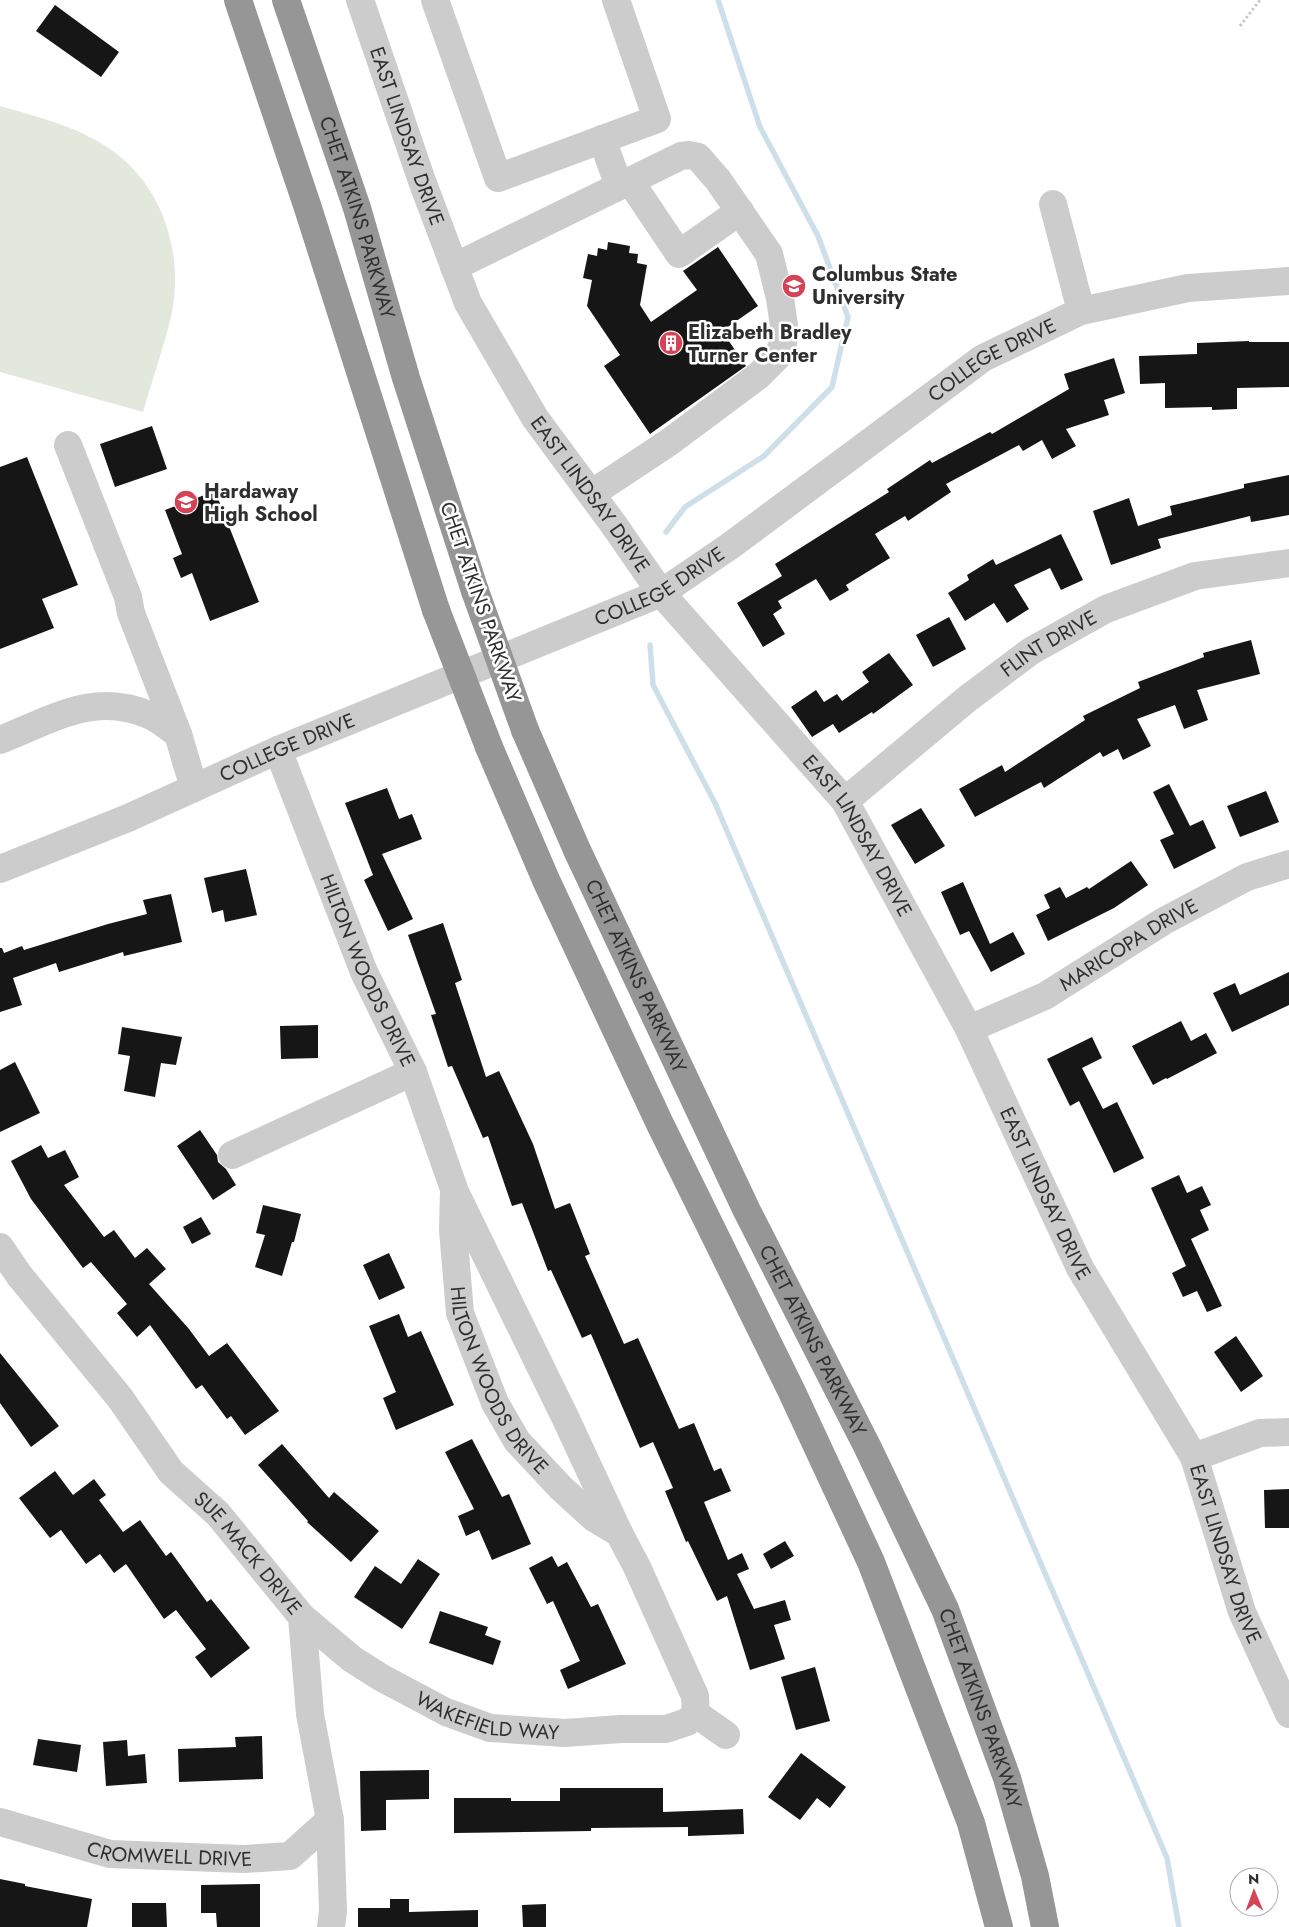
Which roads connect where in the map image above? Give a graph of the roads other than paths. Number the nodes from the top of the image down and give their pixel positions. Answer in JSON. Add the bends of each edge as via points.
{"nodes":[{"id":1,"x":229,"y":0,"type":"edge"},
{"id":2,"x":238,"y":0,"type":"edge"},
{"id":3,"x":286,"y":0,"type":"edge"},
{"id":4,"x":360,"y":0,"type":"edge"},
{"id":5,"x":435,"y":0,"type":"edge"},
{"id":6,"x":616,"y":0,"type":"edge"},
{"id":7,"x":260,"y":66,"type":"junction"},
{"id":8,"x":602,"y":139,"type":"junction"},
{"id":9,"x":625,"y":184,"type":"junction"},
{"id":10,"x":1053,"y":204,"type":"dead end"},
{"id":11,"x":740,"y":211,"type":"junction"},
{"id":12,"x":454,"y":267,"type":"junction"},
{"id":13,"x":1289,"y":281,"type":"edge"},
{"id":14,"x":1081,"y":311,"type":"junction"},
{"id":15,"x":68,"y":445,"type":"dead end"},
{"id":16,"x":591,"y":494,"type":"junction"},
{"id":17,"x":1289,"y":563,"type":"edge"},
{"id":18,"x":661,"y":593,"type":"junction"},
{"id":19,"x":178,"y":734,"type":"junction"},
{"id":20,"x":0,"y":740,"type":"edge"},
{"id":21,"x":278,"y":750,"type":"junction"},
{"id":22,"x":194,"y":788,"type":"junction"},
{"id":23,"x":845,"y":801,"type":"junction"},
{"id":24,"x":1289,"y":864,"type":"edge"},
{"id":25,"x":0,"y":869,"type":"edge"},
{"id":26,"x":969,"y":1029,"type":"junction"},
{"id":27,"x":413,"y":1072,"type":"junction"},
{"id":28,"x":232,"y":1155,"type":"dead end"},
{"id":29,"x":454,"y":1190,"type":"junction"},
{"id":30,"x":0,"y":1247,"type":"edge"},
{"id":31,"x":1289,"y":1432,"type":"edge"},
{"id":32,"x":1194,"y":1457,"type":"junction"},
{"id":33,"x":619,"y":1533,"type":"junction"},
{"id":34,"x":302,"y":1617,"type":"junction"},
{"id":35,"x":696,"y":1714,"type":"junction"},
{"id":36,"x":1289,"y":1714,"type":"edge"},
{"id":37,"x":726,"y":1735,"type":"dead end"},
{"id":38,"x":330,"y":1820,"type":"junction"},
{"id":39,"x":0,"y":1822,"type":"edge"},
{"id":40,"x":331,"y":1927,"type":"edge"},
{"id":41,"x":999,"y":1927,"type":"edge"},
{"id":42,"x":1045,"y":1927,"type":"edge"}],
"edges":[{"from":1,"to":7,"type":"highway"},
{"from":2,"to":7,"type":"highway","name":"CHET ATKINS PARKWAY"},
{"from":3,"to":42,"type":"highway","name":"CHET ATKINS PARKWAY","bridge":true,"via":[[357,208],[406,378],[475,591],[525,730],[577,850],[747,1211],[867,1446],[945,1609],[1007,1778]]},
{"from":4,"to":12,"type":"street","name":"EAST LINDSAY DRIVE"},
{"from":5,"to":8,"type":"street","via":[[498,178]]},
{"from":6,"to":8,"type":"street","via":[[657,119]]},
{"from":7,"to":41,"type":"highway","name":"CHET ATKINS PARKWAY","bridge":true,"via":[[436,610],[489,747],[546,880],[651,1106],[791,1390],[871,1562],[971,1823]]},
{"from":8,"to":9,"type":"street"},
{"from":9,"to":11,"type":"street","via":[[681,156],[698,157]]},
{"from":9,"to":11,"type":"street","via":[[679,254]]},
{"from":9,"to":12,"type":"street"},
{"from":10,"to":14,"type":"street"},
{"from":11,"to":16,"type":"street","via":[[769,254],[784,326],[783,344],[778,356],[758,376],[668,443]]},
{"from":12,"to":16,"type":"street","name":"EAST LINDSAY DRIVE","via":[[468,303],[535,418]]},
{"from":13,"to":14,"type":"street","name":"COLLEGE DRIVE","via":[[1188,288]]},
{"from":14,"to":18,"type":"street","name":"COLLEGE DRIVE","via":[[983,358],[730,546]]},
{"from":15,"to":19,"type":"street"},
{"from":16,"to":18,"type":"street","name":"EAST LINDSAY DRIVE"},
{"from":17,"to":23,"type":"street","name":"FLINT DRIVE","via":[[1195,576],[1106,608],[1031,651],[967,699]]},
{"from":18,"to":21,"type":"street","name":"COLLEGE DRIVE"},
{"from":18,"to":23,"type":"street","name":"EAST LINDSAY DRIVE"},
{"from":19,"to":20,"type":"street","via":[[150,715],[120,706],[96,705],[72,711]]},
{"from":19,"to":22,"type":"street"},
{"from":21,"to":22,"type":"street","name":"COLLEGE DRIVE"},
{"from":21,"to":27,"type":"street","name":"HILTON WOODS DRIVE","via":[[364,972]]},
{"from":22,"to":25,"type":"street","name":"COLLEGE DRIVE"},
{"from":23,"to":26,"type":"street","name":"EAST LINDSAY DRIVE"},
{"from":24,"to":26,"type":"street","name":"MARICOPA DRIVE","via":[[1247,877],[1164,921],[1044,996]]},
{"from":26,"to":32,"type":"street","name":"EAST LINDSAY DRIVE","via":[[1080,1268]]},
{"from":27,"to":28,"type":"street"},
{"from":27,"to":29,"type":"street","name":"HILTON WOODS DRIVE"},
{"from":29,"to":33,"type":"street","name":"HILTON WOODS DRIVE"},
{"from":29,"to":33,"type":"street","name":"HILTON WOODS DRIVE","via":[[453,1230],[460,1313],[495,1403],[517,1441],[561,1488],[594,1518]]},
{"from":30,"to":34,"type":"street","name":"SUE MACK DRIVE","via":[[19,1275],[120,1398],[171,1472],[218,1514]]},
{"from":31,"to":32,"type":"street","via":[[1260,1432]]},
{"from":32,"to":36,"type":"street","name":"EAST LINDSAY DRIVE","via":[[1242,1612]]},
{"from":33,"to":35,"type":"street","name":"HILTON WOODS DRIVE","via":[[695,1696]]},
{"from":34,"to":35,"type":"street","name":"WAKEFIELD WAY","via":[[382,1678],[446,1712],[490,1728],[565,1733],[666,1729],[687,1722]]},
{"from":34,"to":38,"type":"street","name":"SUE MACK DRIVE","via":[[310,1714]]},
{"from":35,"to":37,"type":"street"},
{"from":38,"to":39,"type":"street","name":"CROMWELL DRIVE","via":[[290,1856],[244,1859],[110,1854]]},
{"from":38,"to":40,"type":"street","name":"SUE MACK DRIVE"}]}
